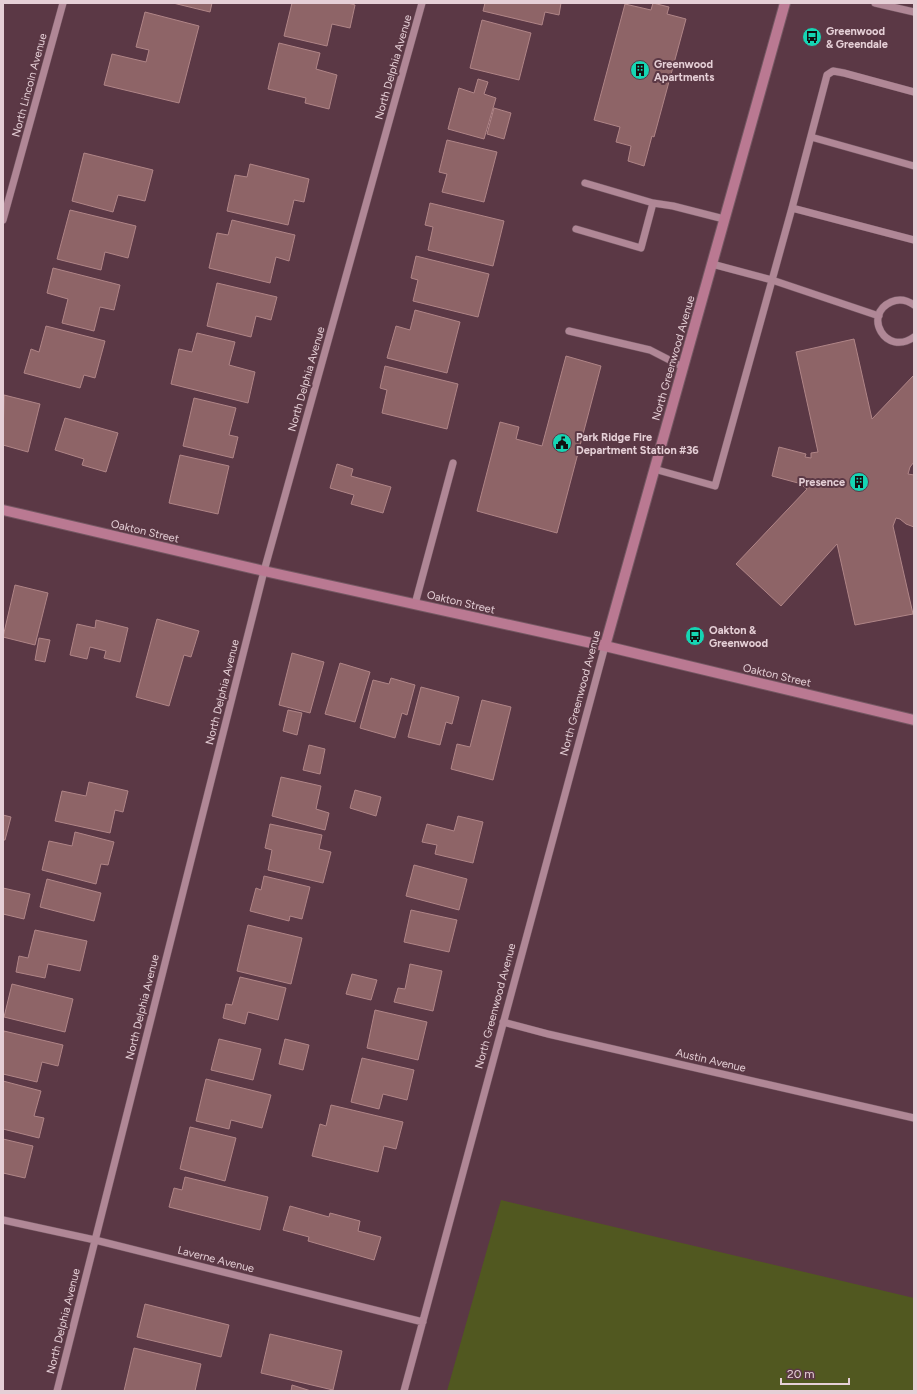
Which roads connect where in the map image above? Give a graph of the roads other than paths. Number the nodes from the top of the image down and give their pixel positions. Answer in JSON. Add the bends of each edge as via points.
{"nodes":[{"id":1,"x":63,"y":3,"type":"edge"},
{"id":2,"x":422,"y":3,"type":"edge"},
{"id":3,"x":785,"y":3,"type":"edge"},
{"id":4,"x":875,"y":3,"type":"edge"},
{"id":5,"x":914,"y":12,"type":"edge"},
{"id":6,"x":914,"y":92,"type":"edge"},
{"id":7,"x":811,"y":137,"type":"junction"},
{"id":8,"x":914,"y":166,"type":"edge"},
{"id":9,"x":585,"y":184,"type":"dead end"},
{"id":10,"x":654,"y":203,"type":"junction"},
{"id":11,"x":792,"y":208,"type":"junction"},
{"id":12,"x":724,"y":219,"type":"junction"},
{"id":13,"x":3,"y":220,"type":"edge"},
{"id":14,"x":576,"y":229,"type":"dead end"},
{"id":15,"x":914,"y":240,"type":"edge"},
{"id":16,"x":712,"y":264,"type":"junction"},
{"id":17,"x":772,"y":280,"type":"junction"},
{"id":18,"x":914,"y":305,"type":"edge"},
{"id":19,"x":879,"y":316,"type":"junction"},
{"id":20,"x":569,"y":331,"type":"dead end"},
{"id":21,"x":914,"y":337,"type":"edge"},
{"id":22,"x":683,"y":367,"type":"junction"},
{"id":23,"x":453,"y":463,"type":"dead end"},
{"id":24,"x":654,"y":469,"type":"junction"},
{"id":25,"x":3,"y":510,"type":"edge"},
{"id":26,"x":264,"y":571,"type":"junction"},
{"id":27,"x":415,"y":604,"type":"junction"},
{"id":28,"x":604,"y":646,"type":"junction"},
{"id":29,"x":914,"y":720,"type":"edge"},
{"id":30,"x":503,"y":1022,"type":"junction"},
{"id":31,"x":914,"y":1118,"type":"edge"},
{"id":32,"x":3,"y":1220,"type":"edge"},
{"id":33,"x":94,"y":1240,"type":"junction"},
{"id":34,"x":423,"y":1322,"type":"junction"},
{"id":35,"x":57,"y":1391,"type":"edge"},
{"id":36,"x":404,"y":1391,"type":"edge"}],
"edges":[{"from":1,"to":13,"type":"street","name":"North Lincoln Avenue"},
{"from":2,"to":26,"type":"street","name":"North Delphia Avenue"},
{"from":3,"to":12,"type":"main road","name":"North Greenwood Avenue"},
{"from":4,"to":5,"type":"street"},
{"from":6,"to":7,"type":"street","via":[[833,71],[827,74]]},
{"from":7,"to":8,"type":"street"},
{"from":7,"to":11,"type":"street"},
{"from":9,"to":10,"type":"street"},
{"from":10,"to":12,"type":"street"},
{"from":10,"to":14,"type":"street","via":[[641,248]]},
{"from":11,"to":15,"type":"street"},
{"from":11,"to":17,"type":"street"},
{"from":12,"to":16,"type":"main road","name":"North Greenwood Avenue"},
{"from":16,"to":17,"type":"street"},
{"from":16,"to":22,"type":"main road","name":"North Greenwood Avenue"},
{"from":17,"to":19,"type":"street"},
{"from":17,"to":24,"type":"street","via":[[715,486]]},
{"from":18,"to":19,"type":"street","via":[[908,301],[893,301],[881,309]]},
{"from":19,"to":21,"type":"street","via":[[880,330],[888,340],[901,343]]},
{"from":20,"to":22,"type":"street","via":[[650,350]]},
{"from":22,"to":24,"type":"main road","name":"North Greenwood Avenue"},
{"from":23,"to":27,"type":"street"},
{"from":24,"to":28,"type":"main road","name":"North Greenwood Avenue"},
{"from":25,"to":26,"type":"main road","name":"Oakton Street"},
{"from":26,"to":27,"type":"main road","name":"Oakton Street"},
{"from":26,"to":33,"type":"street","name":"North Delphia Avenue"},
{"from":27,"to":28,"type":"main road","name":"Oakton Street"},
{"from":28,"to":29,"type":"main road","name":"Oakton Street"},
{"from":28,"to":30,"type":"street","name":"North Greenwood Avenue"},
{"from":30,"to":31,"type":"street","name":"Austin Avenue"},
{"from":30,"to":34,"type":"street","name":"North Greenwood Avenue"},
{"from":32,"to":33,"type":"street","name":"Laverne Avenue"},
{"from":33,"to":34,"type":"street","name":"Laverne Avenue"},
{"from":33,"to":35,"type":"street","name":"North Delphia Avenue"},
{"from":34,"to":36,"type":"street","name":"North Greenwood Avenue"}]}
